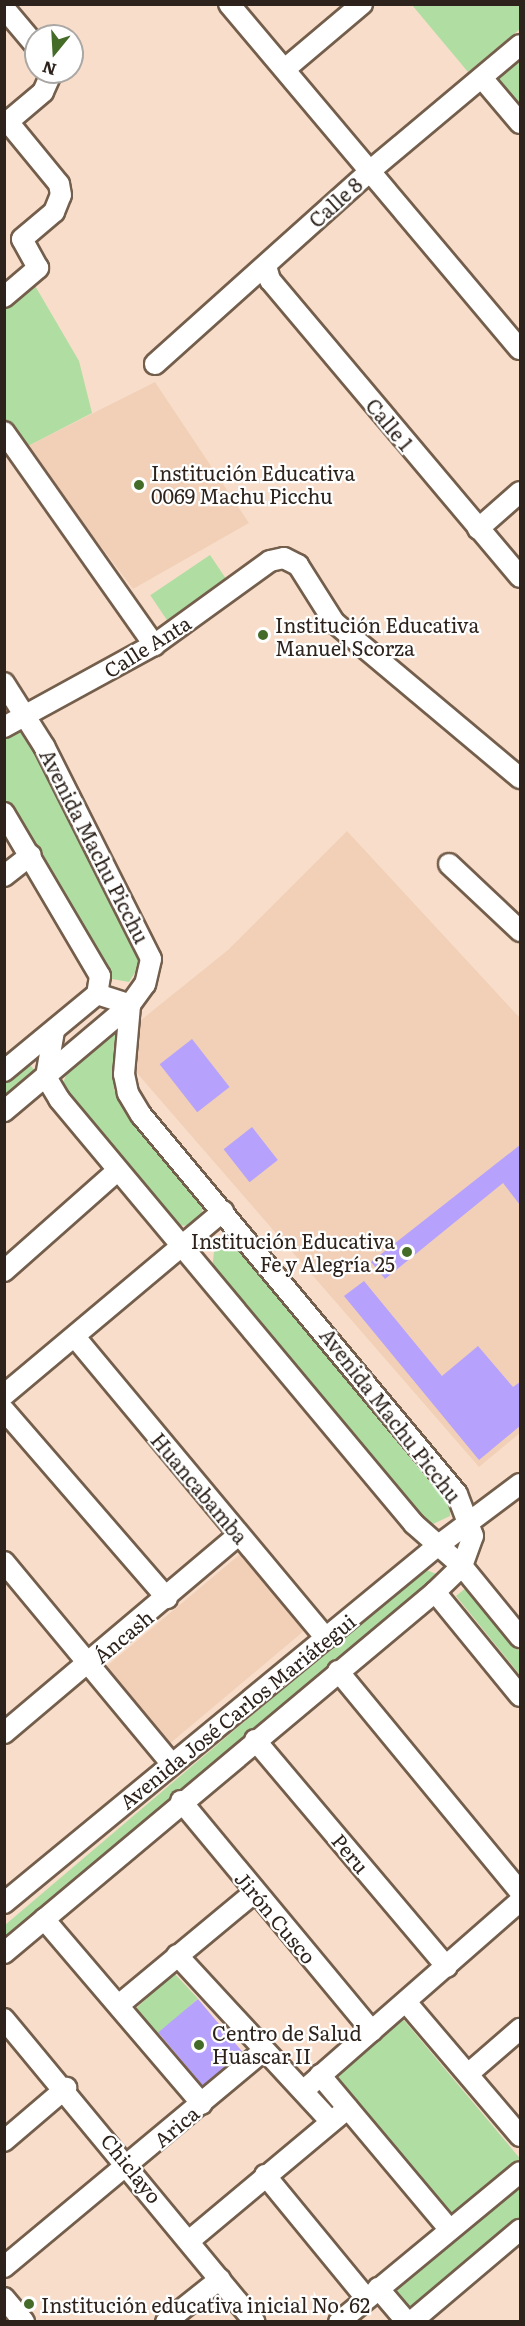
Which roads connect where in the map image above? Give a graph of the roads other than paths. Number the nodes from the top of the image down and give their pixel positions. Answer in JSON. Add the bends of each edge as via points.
{"nodes":[{"id":1,"x":229,"y":4,"type":"edge"},
{"id":2,"x":362,"y":4,"type":"edge"},
{"id":3,"x":4,"y":8,"type":"edge"},
{"id":4,"x":24,"y":32,"type":"edge"},
{"id":5,"x":520,"y":45,"type":"edge"},
{"id":6,"x":285,"y":69,"type":"junction"},
{"id":7,"x":482,"y":78,"type":"junction"},
{"id":8,"x":44,"y":84,"type":"edge"},
{"id":9,"x":520,"y":123,"type":"edge"},
{"id":10,"x":6,"y":124,"type":"edge"},
{"id":11,"x":371,"y":170,"type":"junction"},
{"id":12,"x":266,"y":266,"type":"junction"},
{"id":13,"x":4,"y":297,"type":"edge"},
{"id":14,"x":520,"y":349,"type":"edge"},
{"id":15,"x":154,"y":364,"type":"dead end"},
{"id":16,"x":4,"y":432,"type":"edge"},
{"id":17,"x":520,"y":492,"type":"edge"},
{"id":18,"x":478,"y":529,"type":"junction"},
{"id":19,"x":520,"y":577,"type":"edge"},
{"id":20,"x":154,"y":645,"type":"junction"},
{"id":21,"x":4,"y":683,"type":"edge"},
{"id":22,"x":26,"y":715,"type":"junction"},
{"id":23,"x":4,"y":727,"type":"edge"},
{"id":24,"x":520,"y":778,"type":"edge"},
{"id":25,"x":4,"y":813,"type":"edge"},
{"id":26,"x":31,"y":855,"type":"junction"},
{"id":27,"x":449,"y":864,"type":"dead end"},
{"id":28,"x":4,"y":876,"type":"edge"},
{"id":29,"x":520,"y":931,"type":"edge"},
{"id":30,"x":97,"y":994,"type":"junction"},
{"id":31,"x":130,"y":1005,"type":"junction"},
{"id":32,"x":54,"y":1031,"type":"junction"},
{"id":33,"x":4,"y":1071,"type":"edge"},
{"id":34,"x":46,"y":1077,"type":"junction"},
{"id":35,"x":4,"y":1111,"type":"edge"},
{"id":36,"x":118,"y":1170,"type":"junction"},
{"id":37,"x":223,"y":1211,"type":"junction"},
{"id":38,"x":182,"y":1246,"type":"junction"},
{"id":39,"x":4,"y":1270,"type":"edge"},
{"id":40,"x":75,"y":1337,"type":"junction"},
{"id":41,"x":4,"y":1395,"type":"edge"},
{"id":42,"x":4,"y":1410,"type":"edge"},
{"id":43,"x":520,"y":1484,"type":"edge"},
{"id":44,"x":470,"y":1520,"type":"junction"},
{"id":45,"x":238,"y":1535,"type":"junction"},
{"id":46,"x":436,"y":1547,"type":"junction"},
{"id":47,"x":4,"y":1562,"type":"edge"},
{"id":48,"x":462,"y":1566,"type":"junction"},
{"id":49,"x":435,"y":1592,"type":"junction"},
{"id":50,"x":167,"y":1599,"type":"junction"},
{"id":51,"x":520,"y":1637,"type":"edge"},
{"id":52,"x":326,"y":1638,"type":"junction"},
{"id":53,"x":89,"y":1665,"type":"junction"},
{"id":54,"x":338,"y":1671,"type":"junction"},
{"id":55,"x":271,"y":1683,"type":"junction"},
{"id":56,"x":520,"y":1696,"type":"edge"},
{"id":57,"x":292,"y":1708,"type":"junction"},
{"id":58,"x":8,"y":1722,"type":"edge"},
{"id":59,"x":255,"y":1740,"type":"junction"},
{"id":60,"x":171,"y":1764,"type":"junction"},
{"id":61,"x":181,"y":1801,"type":"junction"},
{"id":62,"x":255,"y":1892,"type":"junction"},
{"id":63,"x":520,"y":1892,"type":"edge"},
{"id":64,"x":520,"y":1901,"type":"edge"},
{"id":65,"x":4,"y":1903,"type":"edge"},
{"id":66,"x":44,"y":1919,"type":"junction"},
{"id":67,"x":4,"y":1953,"type":"edge"},
{"id":68,"x":177,"y":1955,"type":"junction"},
{"id":69,"x":447,"y":1967,"type":"junction"},
{"id":70,"x":406,"y":2002,"type":"junction"},
{"id":71,"x":120,"y":2004,"type":"junction"},
{"id":72,"x":4,"y":2019,"type":"edge"},
{"id":73,"x":520,"y":2029,"type":"edge"},
{"id":74,"x":372,"y":2031,"type":"junction"},
{"id":75,"x":262,"y":2052,"type":"junction"},
{"id":76,"x":468,"y":2074,"type":"junction"},
{"id":77,"x":320,"y":2075,"type":"junction"},
{"id":78,"x":66,"y":2088,"type":"junction"},
{"id":79,"x":303,"y":2091,"type":"junction"},
{"id":80,"x":202,"y":2104,"type":"junction"},
{"id":81,"x":348,"y":2108,"type":"junction"},
{"id":82,"x":330,"y":2121,"type":"junction"},
{"id":83,"x":520,"y":2136,"type":"edge"},
{"id":84,"x":4,"y":2141,"type":"edge"},
{"id":85,"x":130,"y":2165,"type":"junction"},
{"id":86,"x":520,"y":2172,"type":"edge"},
{"id":87,"x":265,"y":2175,"type":"junction"},
{"id":88,"x":449,"y":2229,"type":"junction"},
{"id":89,"x":520,"y":2230,"type":"edge"},
{"id":90,"x":189,"y":2241,"type":"junction"},
{"id":91,"x":4,"y":2268,"type":"edge"},
{"id":92,"x":220,"y":2279,"type":"junction"},
{"id":93,"x":372,"y":2293,"type":"junction"},
{"id":94,"x":4,"y":2298,"type":"edge"},
{"id":95,"x":24,"y":2322,"type":"edge"},
{"id":96,"x":166,"y":2322,"type":"edge"},
{"id":97,"x":255,"y":2322,"type":"edge"},
{"id":98,"x":339,"y":2322,"type":"edge"},
{"id":99,"x":409,"y":2322,"type":"edge"}],
"edges":[{"from":1,"to":6,"type":"street"},
{"from":2,"to":6,"type":"street"},
{"from":3,"to":4,"type":"street"},
{"from":5,"to":7,"type":"street","name":"Calle 8"},
{"from":6,"to":11,"type":"street"},
{"from":7,"to":9,"type":"street"},
{"from":7,"to":11,"type":"street","name":"Calle 8"},
{"from":8,"to":10,"type":"street"},
{"from":10,"to":13,"type":"street","via":[[59,184],[61,195],[54,212],[22,239],[38,268]]},
{"from":11,"to":12,"type":"street","name":"Calle 8"},
{"from":11,"to":14,"type":"street"},
{"from":12,"to":15,"type":"street","name":"Calle 8"},
{"from":12,"to":18,"type":"street","name":"Calle 1","via":[[270,280]]},
{"from":16,"to":20,"type":"street"},
{"from":17,"to":18,"type":"street"},
{"from":18,"to":19,"type":"street","name":"Calle 1"},
{"from":20,"to":22,"type":"street","name":"Calle Anta"},
{"from":20,"to":24,"type":"street","name":"Calle Anta","via":[[270,561],[284,558],[298,566],[334,622]]},
{"from":21,"to":22,"type":"street","name":"Avenida Machu Picchu"},
{"from":22,"to":23,"type":"street","name":"Calle Anta"},
{"from":22,"to":31,"type":"street","name":"Avenida Machu Picchu","via":[[147,946],[151,959],[145,984]]},
{"from":25,"to":26,"type":"street"},
{"from":26,"to":28,"type":"street"},
{"from":26,"to":30,"type":"street","via":[[100,976]]},
{"from":27,"to":29,"type":"street"},
{"from":30,"to":31,"type":"street"},
{"from":30,"to":32,"type":"street"},
{"from":31,"to":34,"type":"street"},
{"from":31,"to":37,"type":"street","name":"Avenida Machu Picchu","via":[[128,1094]]},
{"from":32,"to":33,"type":"street"},
{"from":32,"to":34,"type":"street"},
{"from":34,"to":35,"type":"street"},
{"from":34,"to":36,"type":"street"},
{"from":36,"to":38,"type":"street"},
{"from":36,"to":39,"type":"street"},
{"from":37,"to":38,"type":"street"},
{"from":37,"to":44,"type":"street","name":"Avenida Machu Picchu","via":[[383,1400],[457,1494]]},
{"from":38,"to":40,"type":"street"},
{"from":38,"to":46,"type":"street"},
{"from":40,"to":41,"type":"street"},
{"from":40,"to":45,"type":"street","name":"Huancabamba"},
{"from":42,"to":50,"type":"street"},
{"from":43,"to":44,"type":"street","name":"Avenida José Carlos Mariátegui"},
{"from":44,"to":46,"type":"street","name":"Avenida José Carlos Mariátegui"},
{"from":44,"to":48,"type":"street","name":"Avenida Machu Picchu","via":[[473,1536]]},
{"from":45,"to":50,"type":"street","name":"Áncash"},
{"from":45,"to":52,"type":"street","name":"Huancabamba"},
{"from":46,"to":48,"type":"street"},
{"from":46,"to":52,"type":"street","name":"Avenida José Carlos Mariátegui"},
{"from":47,"to":53,"type":"street"},
{"from":48,"to":49,"type":"street","name":"Avenida José Carlos Mariátegui"},
{"from":48,"to":51,"type":"street"},
{"from":49,"to":54,"type":"street","name":"Avenida José Carlos Mariátegui"},
{"from":49,"to":56,"type":"street"},
{"from":50,"to":53,"type":"street","name":"Áncash"},
{"from":52,"to":55,"type":"street","name":"Avenida José Carlos Mariátegui"},
{"from":53,"to":58,"type":"street","name":"Áncash"},
{"from":53,"to":60,"type":"street"},
{"from":54,"to":57,"type":"street","name":"Avenida José Carlos Mariátegui"},
{"from":54,"to":63,"type":"street"},
{"from":55,"to":57,"type":"street"},
{"from":55,"to":60,"type":"street","name":"Avenida José Carlos Mariátegui"},
{"from":57,"to":59,"type":"street","name":"Avenida José Carlos Mariátegui"},
{"from":59,"to":61,"type":"street","name":"Avenida José Carlos Mariátegui"},
{"from":59,"to":69,"type":"street","name":"Peru"},
{"from":60,"to":65,"type":"street","name":"Avenida José Carlos Mariátegui"},
{"from":61,"to":62,"type":"street","name":"Jirón Cusco"},
{"from":61,"to":66,"type":"street","name":"Avenida José Carlos Mariátegui"},
{"from":62,"to":68,"type":"street"},
{"from":62,"to":74,"type":"street","name":"Jirón Cusco"},
{"from":64,"to":69,"type":"street"},
{"from":66,"to":67,"type":"street","name":"Avenida José Carlos Mariátegui"},
{"from":66,"to":71,"type":"street"},
{"from":68,"to":71,"type":"street"},
{"from":68,"to":75,"type":"street"},
{"from":69,"to":70,"type":"street"},
{"from":70,"to":74,"type":"street"},
{"from":70,"to":76,"type":"street"},
{"from":71,"to":80,"type":"street"},
{"from":72,"to":78,"type":"street","name":"Chiclayo"},
{"from":73,"to":76,"type":"street"},
{"from":74,"to":77,"type":"street"},
{"from":75,"to":79,"type":"street"},
{"from":75,"to":80,"type":"street","name":"Arica"},
{"from":76,"to":83,"type":"street"},
{"from":77,"to":79,"type":"street"},
{"from":77,"to":81,"type":"street"},
{"from":78,"to":84,"type":"street"},
{"from":78,"to":85,"type":"street","name":"Chiclayo"},
{"from":79,"to":82,"type":"street"},
{"from":80,"to":85,"type":"street","name":"Arica"},
{"from":81,"to":82,"type":"street"},
{"from":81,"to":88,"type":"street"},
{"from":82,"to":87,"type":"street"},
{"from":85,"to":90,"type":"street","name":"Chiclayo"},
{"from":85,"to":91,"type":"street","name":"Arica"},
{"from":86,"to":88,"type":"street"},
{"from":87,"to":90,"type":"street"},
{"from":87,"to":93,"type":"street"},
{"from":88,"to":93,"type":"street"},
{"from":89,"to":99,"type":"street"},
{"from":90,"to":92,"type":"street","name":"Chiclayo"},
{"from":92,"to":96,"type":"street"},
{"from":92,"to":97,"type":"street","name":"Chiclayo"},
{"from":93,"to":98,"type":"street"},
{"from":93,"to":99,"type":"street"},
{"from":94,"to":95,"type":"street"}]}
